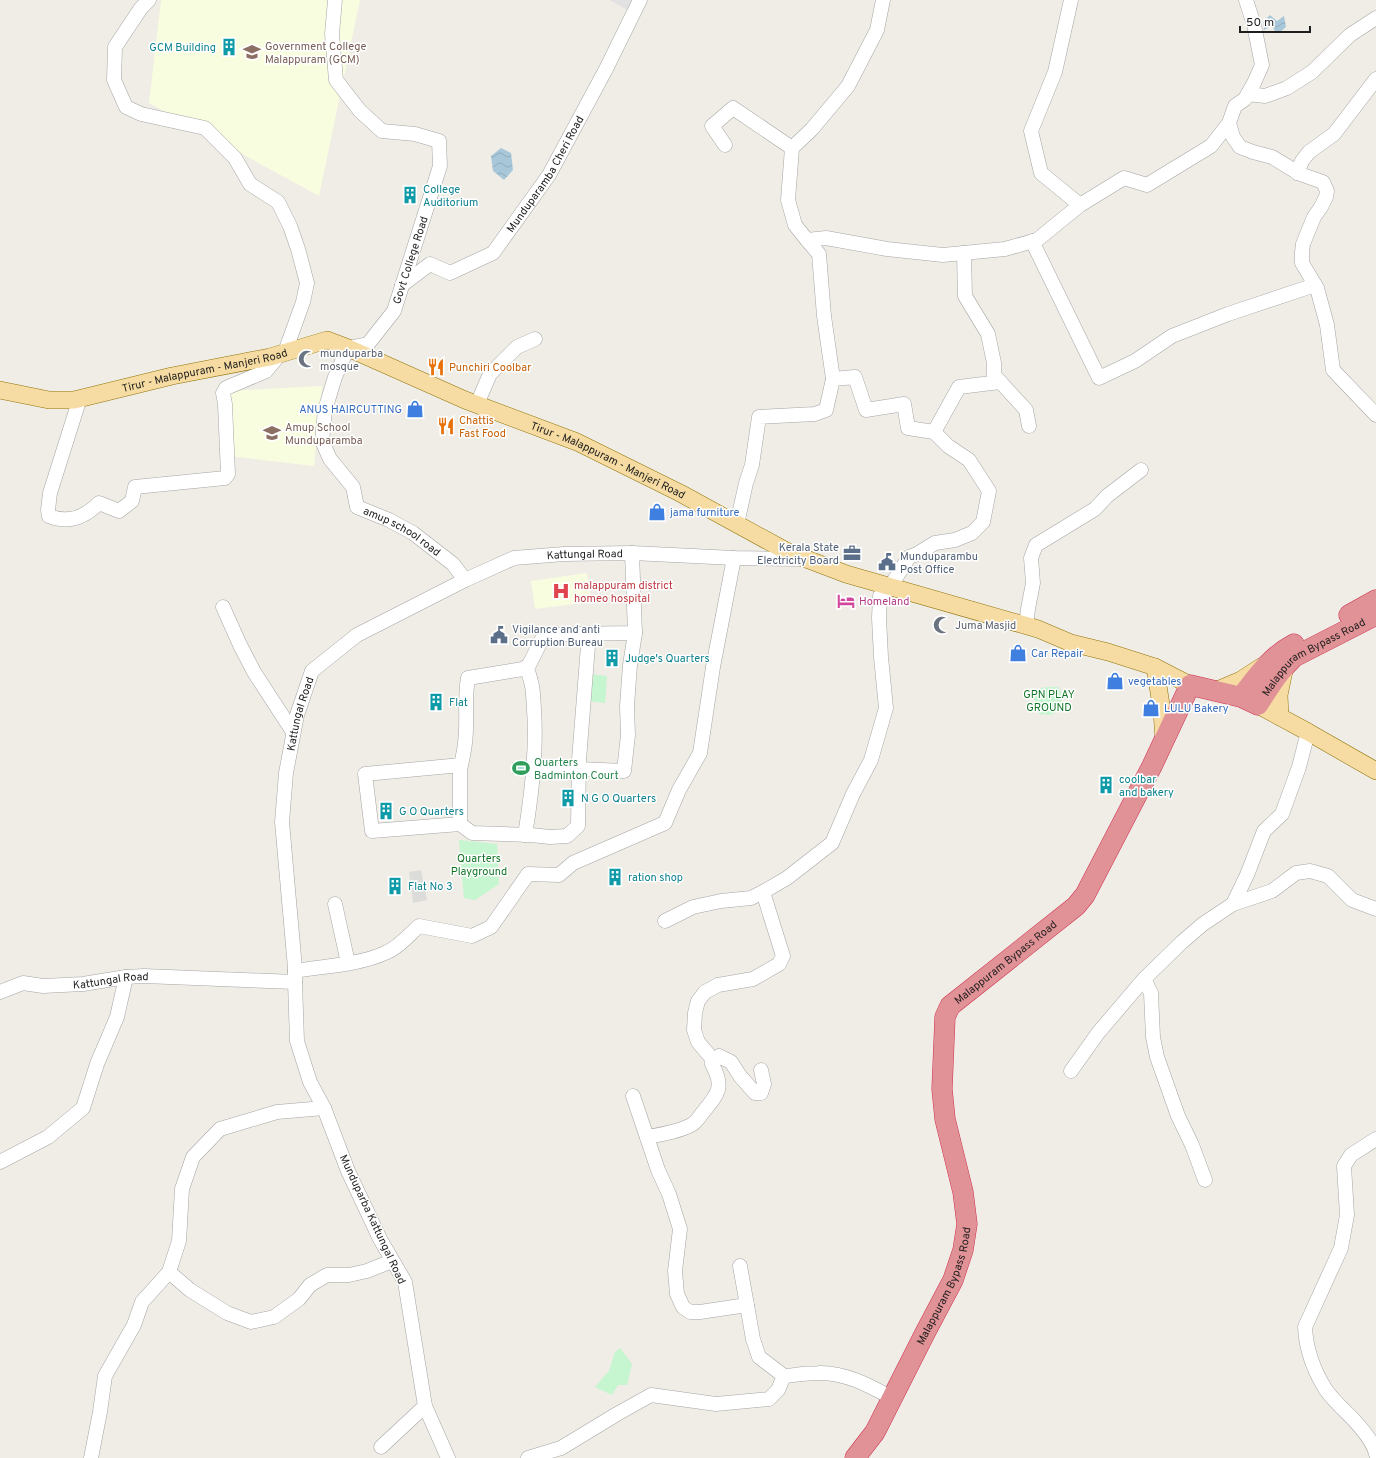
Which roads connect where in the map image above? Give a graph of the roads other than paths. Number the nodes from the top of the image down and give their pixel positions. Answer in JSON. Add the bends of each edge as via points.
{"nodes":[{"id":1,"x":149,"y":0,"type":"edge"},
{"id":2,"x":335,"y":0,"type":"edge"},
{"id":3,"x":640,"y":0,"type":"edge"},
{"id":4,"x":882,"y":0,"type":"edge"},
{"id":5,"x":1071,"y":0,"type":"edge"},
{"id":6,"x":1246,"y":0,"type":"edge"},
{"id":7,"x":1376,"y":18,"type":"edge"},
{"id":8,"x":1376,"y":79,"type":"edge"},
{"id":9,"x":1248,"y":94,"type":"junction"},
{"id":10,"x":1229,"y":122,"type":"junction"},
{"id":11,"x":725,"y":145,"type":"dead end"},
{"id":12,"x":792,"y":148,"type":"junction"},
{"id":13,"x":1297,"y":173,"type":"junction"},
{"id":14,"x":1080,"y":205,"type":"junction"},
{"id":15,"x":807,"y":240,"type":"junction"},
{"id":16,"x":1035,"y":243,"type":"junction"},
{"id":17,"x":964,"y":253,"type":"junction"},
{"id":18,"x":402,"y":285,"type":"junction"},
{"id":19,"x":1315,"y":285,"type":"junction"},
{"id":20,"x":535,"y":339,"type":"dead end"},
{"id":21,"x":348,"y":348,"type":"junction"},
{"id":22,"x":282,"y":353,"type":"junction"},
{"id":23,"x":833,"y":379,"type":"junction"},
{"id":24,"x":1000,"y":382,"type":"junction"},
{"id":25,"x":0,"y":390,"type":"edge"},
{"id":26,"x":80,"y":398,"type":"junction"},
{"id":27,"x":477,"y":404,"type":"junction"},
{"id":28,"x":1376,"y":415,"type":"edge"},
{"id":29,"x":1029,"y":426,"type":"dead end"},
{"id":30,"x":934,"y":432,"type":"junction"},
{"id":31,"x":1141,"y":470,"type":"dead end"},
{"id":32,"x":737,"y":524,"type":"junction"},
{"id":33,"x":632,"y":553,"type":"junction"},
{"id":34,"x":734,"y":558,"type":"junction"},
{"id":35,"x":805,"y":559,"type":"junction"},
{"id":36,"x":464,"y":580,"type":"junction"},
{"id":37,"x":890,"y":587,"type":"junction"},
{"id":38,"x":1376,"y":600,"type":"edge"},
{"id":39,"x":223,"y":607,"type":"dead end"},
{"id":40,"x":1376,"y":615,"type":"edge"},
{"id":41,"x":1026,"y":626,"type":"junction"},
{"id":42,"x":589,"y":633,"type":"junction"},
{"id":43,"x":635,"y":633,"type":"junction"},
{"id":44,"x":1266,"y":665,"type":"junction"},
{"id":45,"x":1286,"y":665,"type":"junction"},
{"id":46,"x":526,"y":667,"type":"junction"},
{"id":47,"x":1155,"y":667,"type":"junction"},
{"id":48,"x":1190,"y":684,"type":"junction"},
{"id":49,"x":1215,"y":691,"type":"junction"},
{"id":50,"x":1249,"y":701,"type":"junction"},
{"id":51,"x":1280,"y":717,"type":"junction"},
{"id":52,"x":293,"y":732,"type":"junction"},
{"id":53,"x":1308,"y":732,"type":"junction"},
{"id":54,"x":1164,"y":740,"type":"junction"},
{"id":55,"x":461,"y":765,"type":"junction"},
{"id":56,"x":534,"y":766,"type":"junction"},
{"id":57,"x":1376,"y":771,"type":"edge"},
{"id":58,"x":579,"y":772,"type":"junction"},
{"id":59,"x":460,"y":824,"type":"junction"},
{"id":60,"x":525,"y":835,"type":"junction"},
{"id":61,"x":763,"y":892,"type":"junction"},
{"id":62,"x":335,"y":904,"type":"dead end"},
{"id":63,"x":1233,"y":904,"type":"junction"},
{"id":64,"x":1376,"y":909,"type":"edge"},
{"id":65,"x":665,"y":921,"type":"dead end"},
{"id":66,"x":348,"y":963,"type":"junction"},
{"id":67,"x":126,"y":977,"type":"junction"},
{"id":68,"x":295,"y":977,"type":"junction"},
{"id":69,"x":1144,"y":979,"type":"junction"},
{"id":70,"x":0,"y":992,"type":"edge"},
{"id":71,"x":714,"y":1061,"type":"junction"},
{"id":72,"x":761,"y":1070,"type":"dead end"},
{"id":73,"x":1071,"y":1071,"type":"dead end"},
{"id":74,"x":633,"y":1096,"type":"dead end"},
{"id":75,"x":324,"y":1108,"type":"junction"},
{"id":76,"x":647,"y":1137,"type":"junction"},
{"id":77,"x":1376,"y":1139,"type":"edge"},
{"id":78,"x":0,"y":1162,"type":"edge"},
{"id":79,"x":1205,"y":1180,"type":"dead end"},
{"id":80,"x":392,"y":1261,"type":"junction"},
{"id":81,"x":740,"y":1266,"type":"dead end"},
{"id":82,"x":169,"y":1272,"type":"junction"},
{"id":83,"x":747,"y":1305,"type":"junction"},
{"id":84,"x":784,"y":1376,"type":"junction"},
{"id":85,"x":892,"y":1398,"type":"junction"},
{"id":86,"x":425,"y":1406,"type":"junction"},
{"id":87,"x":381,"y":1447,"type":"dead end"},
{"id":88,"x":1376,"y":1454,"type":"edge"},
{"id":89,"x":91,"y":1458,"type":"edge"},
{"id":90,"x":448,"y":1458,"type":"edge"},
{"id":91,"x":528,"y":1458,"type":"edge"},
{"id":92,"x":854,"y":1458,"type":"edge"}],
"edges":[{"from":1,"to":22,"type":"street","via":[[115,47],[114,80],[126,107],[142,114],[205,128],[234,158],[250,184],[278,202],[290,226],[307,283],[303,302]]},
{"from":2,"to":18,"type":"street","name":"Govt College Road","via":[[332,34],[336,80],[360,111],[382,131],[416,134],[439,141],[440,166]]},
{"from":3,"to":18,"type":"street","name":"Munduparamba Cheri Road","via":[[549,175],[493,253],[450,273],[430,264]]},
{"from":4,"to":12,"type":"street","via":[[877,30],[848,86],[812,129]]},
{"from":5,"to":14,"type":"street","via":[[1055,72],[1031,131],[1041,173]]},
{"from":6,"to":9,"type":"street","via":[[1262,65]]},
{"from":7,"to":9,"type":"street","via":[[1350,35],[1312,72],[1287,88],[1265,96]]},
{"from":8,"to":13,"type":"street","via":[[1334,134],[1302,160]]},
{"from":9,"to":10,"type":"street","via":[[1235,106]]},
{"from":10,"to":13,"type":"street","via":[[1233,137],[1240,146],[1272,157]]},
{"from":10,"to":14,"type":"street","via":[[1212,146],[1147,185],[1124,178]]},
{"from":11,"to":12,"type":"street","via":[[712,126],[733,108]]},
{"from":12,"to":15,"type":"street","via":[[788,200],[795,225]]},
{"from":13,"to":19,"type":"street","via":[[1323,182],[1327,191],[1309,228],[1302,252],[1302,263]]},
{"from":14,"to":16,"type":"street"},
{"from":15,"to":17,"type":"street","via":[[826,238],[943,255]]},
{"from":15,"to":23,"type":"street","via":[[819,254]]},
{"from":16,"to":17,"type":"street"},
{"from":16,"to":19,"type":"street","via":[[1099,378],[1135,361],[1172,336]]},
{"from":17,"to":24,"type":"street","via":[[965,296],[988,334],[994,375]]},
{"from":18,"to":21,"type":"street","name":"Govt College Road","via":[[394,311],[368,344]]},
{"from":19,"to":28,"type":"street","via":[[1326,325],[1333,370]]},
{"from":20,"to":27,"type":"street","via":[[517,347],[490,374]]},
{"from":21,"to":22,"type":"main road","name":"Tirur - Malappuram - Manjeri Road","via":[[327,340]]},
{"from":21,"to":27,"type":"main road","name":"Tirur - Malappuram - Manjeri Road"},
{"from":21,"to":36,"type":"street","name":"amup school road","via":[[335,377],[325,410],[322,441],[330,459],[353,487],[357,507],[413,533],[453,564]]},
{"from":22,"to":26,"type":"main road","name":"Tirur - Malappuram - Manjeri Road"},
{"from":22,"to":26,"type":"street","via":[[266,372],[226,388],[223,394],[228,474],[225,478],[135,487],[132,501],[119,511],[99,503],[84,514],[68,520],[58,519],[49,516],[50,493]]},
{"from":23,"to":30,"type":"street","via":[[855,377],[866,410],[904,404],[908,428]]},
{"from":23,"to":32,"type":"street","via":[[826,410],[815,414],[759,417],[752,465]]},
{"from":24,"to":29,"type":"street","via":[[1026,410]]},
{"from":24,"to":30,"type":"street","via":[[959,387]]},
{"from":25,"to":26,"type":"main road","name":"Tirur - Malappuram - Manjeri Road","via":[[49,400]]},
{"from":27,"to":32,"type":"main road","name":"Tirur - Malappuram - Manjeri Road","via":[[577,442]]},
{"from":30,"to":37,"type":"street","via":[[948,446],[969,460],[988,491],[983,522],[972,533],[955,540],[934,543],[909,557]]},
{"from":31,"to":41,"type":"street","via":[[1107,496],[1095,509],[1036,545],[1031,558],[1033,583]]},
{"from":32,"to":35,"type":"main road","name":"Tirur - Malappuram - Manjeri Road"},
{"from":33,"to":34,"type":"street","name":"Kattungal Road"},
{"from":33,"to":36,"type":"street","name":"Kattungal Road","via":[[514,558]]},
{"from":33,"to":43,"type":"street"},
{"from":34,"to":35,"type":"street","name":"Kattungal Road"},
{"from":34,"to":66,"type":"street","via":[[700,753],[679,790],[665,823],[573,863],[559,875],[528,874],[491,927],[472,936],[419,926],[387,953]]},
{"from":35,"to":37,"type":"main road","name":"Tirur - Malappuram - Manjeri Road"},
{"from":36,"to":52,"type":"street","name":"Kattungal Road","via":[[357,635],[312,671],[296,715]]},
{"from":37,"to":41,"type":"main road","name":"Tirur - Malappuram - Manjeri Road"},
{"from":37,"to":61,"type":"street","via":[[880,596],[881,657],[886,708],[871,760],[832,843],[787,878]]},
{"from":38,"to":44,"type":"highway","name":"Malappuram Bypass Road","via":[[1287,648]]},
{"from":39,"to":52,"type":"street","via":[[254,672]]},
{"from":40,"to":45,"type":"highway","name":"Malappuram Bypass Road","via":[[1308,649]]},
{"from":41,"to":47,"type":"main road","name":"Tirur - Malappuram - Manjeri Road","via":[[1071,643]]},
{"from":42,"to":43,"type":"street"},
{"from":42,"to":46,"type":"street","via":[[564,634],[542,639]]},
{"from":42,"to":58,"type":"street"},
{"from":43,"to":58,"type":"street","via":[[630,665],[624,771]]},
{"from":44,"to":49,"type":"main road","via":[[1241,680]]},
{"from":44,"to":50,"type":"highway","name":"Malappuram Bypass Road"},
{"from":45,"to":50,"type":"highway","name":"Malappuram Bypass Road"},
{"from":45,"to":51,"type":"main road","via":[[1279,694]]},
{"from":46,"to":55,"type":"street","via":[[468,678],[465,692],[465,742]]},
{"from":46,"to":56,"type":"street","via":[[532,680]]},
{"from":47,"to":48,"type":"main road","name":"Tirur - Malappuram - Manjeri Road"},
{"from":47,"to":54,"type":"main road"},
{"from":48,"to":49,"type":"highway","name":"Tirur - Malappuram - Manjeri Road"},
{"from":48,"to":54,"type":"highway","name":"Malappuram Bypass Road"},
{"from":49,"to":50,"type":"highway","name":"Tirur - Malappuram - Manjeri Road"},
{"from":50,"to":51,"type":"main road","name":"Tirur - Malappuram - Manjeri Road"},
{"from":51,"to":53,"type":"main road","name":"Tirur - Malappuram - Manjeri Road"},
{"from":52,"to":68,"type":"street","name":"Kattungal Road","via":[[282,822]]},
{"from":53,"to":57,"type":"main road","name":"Tirur - Malappuram - Manjeri Road"},
{"from":53,"to":63,"type":"street","via":[[1282,814],[1264,831]]},
{"from":54,"to":85,"type":"highway","name":"Malappuram Bypass Road","via":[[1088,888],[1076,906],[950,1006],[945,1017],[942,1089],[945,1119],[963,1192],[967,1224],[963,1250],[953,1280]]},
{"from":55,"to":59,"type":"street"},
{"from":55,"to":59,"type":"street","via":[[365,774],[372,831]]},
{"from":56,"to":58,"type":"street"},
{"from":56,"to":60,"type":"street"},
{"from":58,"to":60,"type":"street","via":[[578,826],[567,836]]},
{"from":59,"to":60,"type":"street","via":[[472,833]]},
{"from":61,"to":65,"type":"street","via":[[751,898],[693,907]]},
{"from":61,"to":71,"type":"street","via":[[783,956],[779,964],[753,979],[718,985],[706,992],[698,1001],[694,1030],[698,1042]]},
{"from":62,"to":66,"type":"street"},
{"from":63,"to":64,"type":"street","via":[[1272,891],[1296,873],[1310,871],[1328,876],[1352,900]]},
{"from":63,"to":69,"type":"street","via":[[1203,924]]},
{"from":66,"to":68,"type":"street"},
{"from":67,"to":68,"type":"street","name":"Kattungal Road"},
{"from":67,"to":70,"type":"street","name":"Kattungal Road","via":[[83,984],[23,984]]},
{"from":67,"to":78,"type":"street","via":[[117,1017],[97,1064],[83,1108],[48,1136]]},
{"from":68,"to":75,"type":"street","name":"Munduparba Kattungal Road","via":[[297,1042],[310,1082]]},
{"from":69,"to":73,"type":"street","via":[[1098,1033]]},
{"from":69,"to":79,"type":"street","via":[[1150,993],[1157,1057]]},
{"from":71,"to":72,"type":"street","via":[[719,1056],[731,1062],[755,1094],[761,1093],[764,1084]]},
{"from":71,"to":76,"type":"street","via":[[712,1064],[719,1087],[716,1097],[695,1123],[666,1134]]},
{"from":74,"to":76,"type":"street"},
{"from":75,"to":80,"type":"street","name":"Munduparba Kattungal Road","via":[[348,1171]]},
{"from":75,"to":82,"type":"street","via":[[278,1112],[220,1129],[193,1157],[182,1189],[179,1241]]},
{"from":76,"to":83,"type":"street","via":[[680,1228],[675,1271],[677,1294],[682,1307],[690,1312],[700,1312]]},
{"from":77,"to":88,"type":"street","via":[[1351,1156],[1344,1166],[1347,1215],[1341,1248],[1305,1327],[1314,1369],[1326,1390],[1370,1440]]},
{"from":80,"to":82,"type":"street","via":[[349,1275],[327,1275],[310,1285],[299,1299],[274,1317],[251,1322],[228,1313],[196,1294]]},
{"from":80,"to":86,"type":"street","name":"Munduparba Kattungal Road","via":[[405,1282]]},
{"from":81,"to":83,"type":"street"},
{"from":82,"to":89,"type":"street","via":[[142,1302],[134,1325],[105,1376]]},
{"from":83,"to":84,"type":"street","via":[[752,1339],[758,1358]]},
{"from":84,"to":85,"type":"street","via":[[820,1373],[843,1376],[866,1384]]},
{"from":84,"to":91,"type":"street","via":[[778,1390],[769,1399],[716,1404],[651,1395],[561,1448]]},
{"from":85,"to":92,"type":"highway","name":"Malappuram Bypass Road","via":[[875,1432]]},
{"from":86,"to":87,"type":"street"},
{"from":86,"to":90,"type":"street","name":"Munduparba Kattungal Road"}]}
